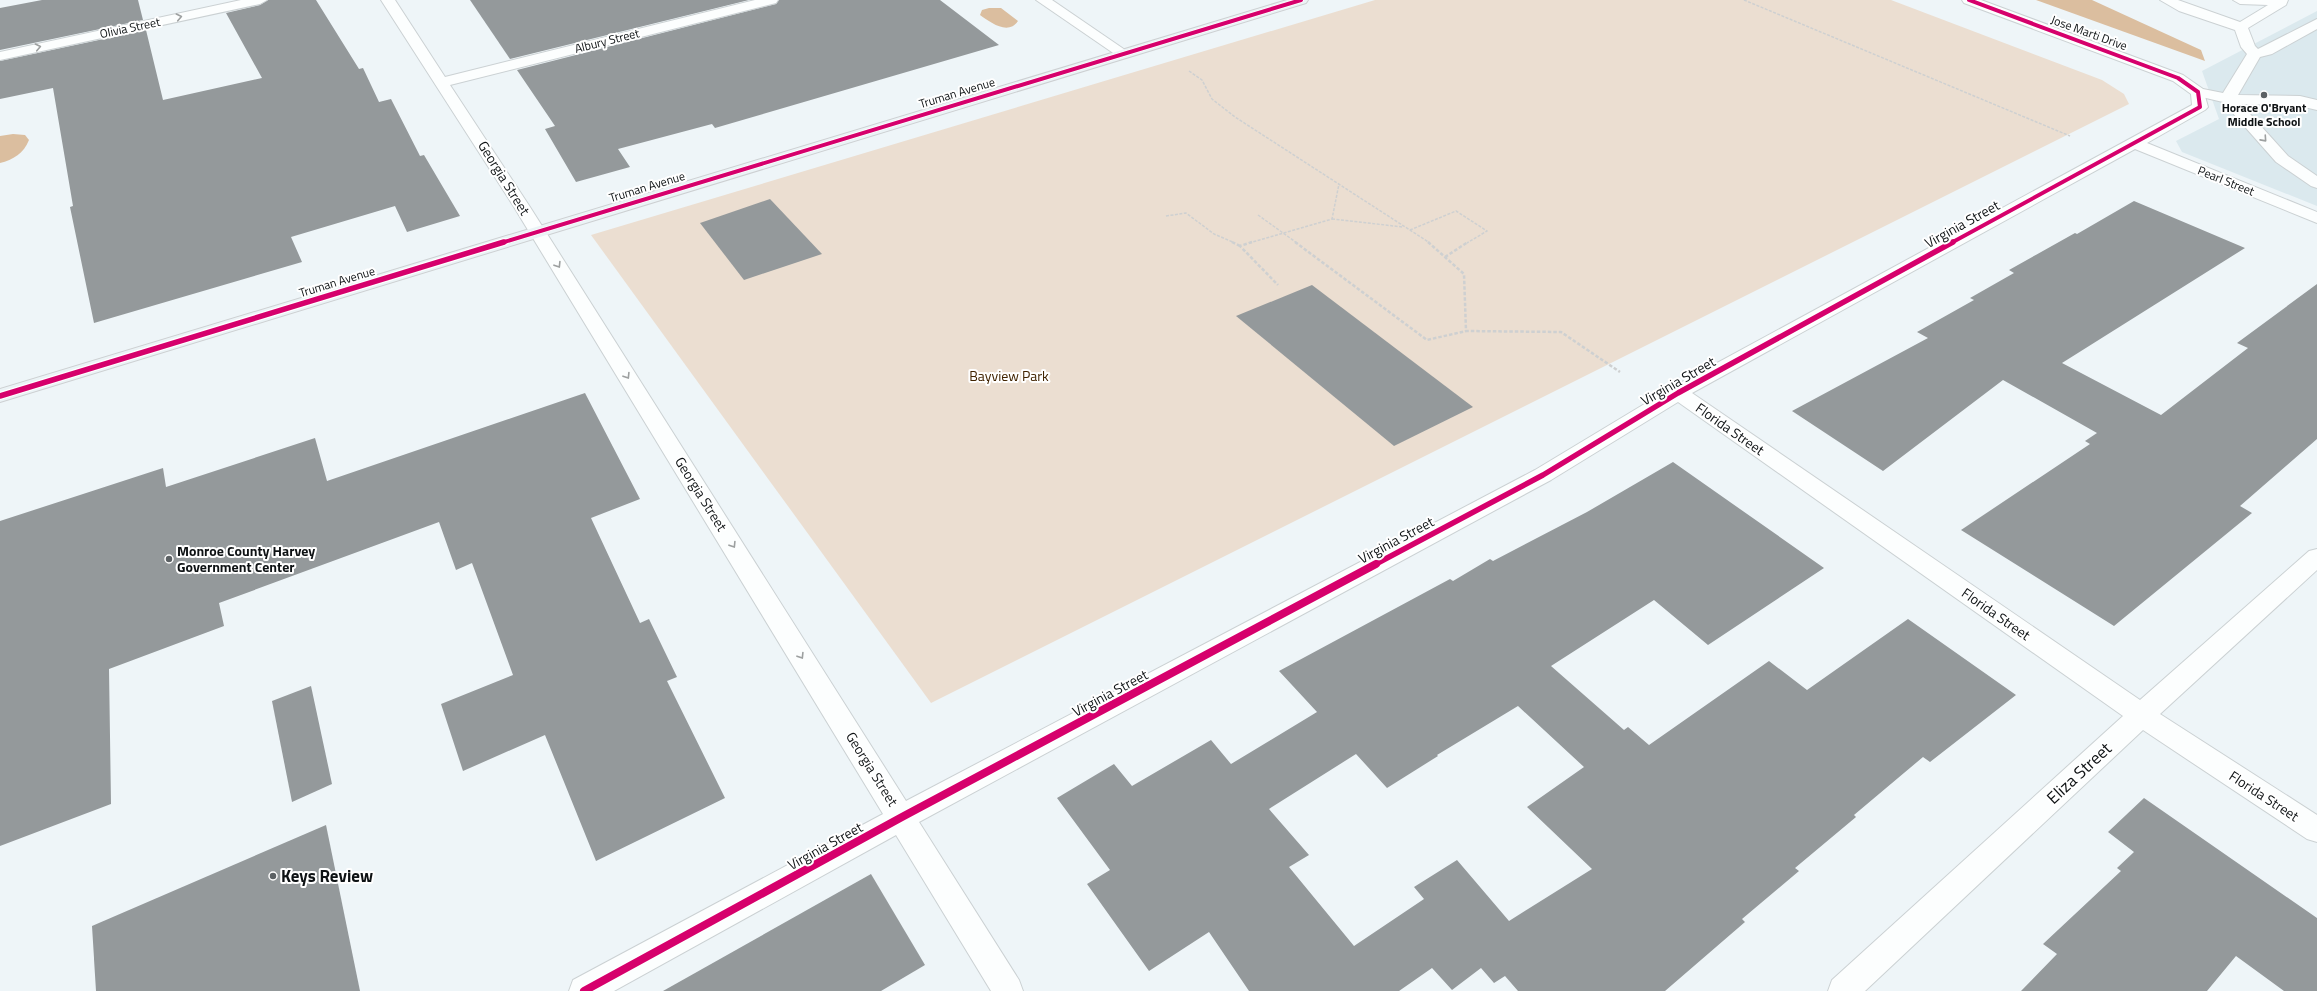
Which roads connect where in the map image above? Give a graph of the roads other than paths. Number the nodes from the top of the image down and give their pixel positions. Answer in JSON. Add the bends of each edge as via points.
{"nodes":[{"id":1,"x":260,"y":0,"type":"edge"},
{"id":2,"x":388,"y":0,"type":"edge"},
{"id":3,"x":771,"y":0,"type":"edge"},
{"id":4,"x":1043,"y":0,"type":"edge"},
{"id":5,"x":1301,"y":0,"type":"edge"},
{"id":6,"x":1969,"y":0,"type":"edge"},
{"id":7,"x":2167,"y":0,"type":"edge"},
{"id":8,"x":2240,"y":0,"type":"edge"},
{"id":9,"x":2283,"y":1,"type":"edge"},
{"id":10,"x":2317,"y":23,"type":"edge"},
{"id":11,"x":2241,"y":27,"type":"junction"},
{"id":12,"x":1124,"y":54,"type":"junction"},
{"id":13,"x":2256,"y":54,"type":"junction"},
{"id":14,"x":0,"y":56,"type":"edge"},
{"id":15,"x":443,"y":82,"type":"junction"},
{"id":16,"x":2198,"y":92,"type":"junction"},
{"id":17,"x":2228,"y":99,"type":"junction"},
{"id":18,"x":2317,"y":105,"type":"edge"},
{"id":19,"x":2134,"y":143,"type":"junction"},
{"id":20,"x":2317,"y":183,"type":"edge"},
{"id":21,"x":2317,"y":218,"type":"edge"},
{"id":22,"x":537,"y":232,"type":"junction"},
{"id":23,"x":1678,"y":393,"type":"junction"},
{"id":24,"x":0,"y":396,"type":"edge"},
{"id":25,"x":2317,"y":557,"type":"edge"},
{"id":26,"x":2141,"y":715,"type":"junction"},
{"id":27,"x":902,"y":817,"type":"junction"},
{"id":28,"x":2317,"y":830,"type":"edge"},
{"id":29,"x":584,"y":991,"type":"edge"},
{"id":30,"x":1008,"y":991,"type":"edge"},
{"id":31,"x":1843,"y":991,"type":"edge"}],
"edges":[{"from":14,"to":1,"type":"street","name":"Olivia Street","one_way":true},
{"from":2,"to":15,"type":"street","name":"Georgia Street"},
{"from":3,"to":15,"type":"street","name":"Albury Street"},
{"from":4,"to":12,"type":"street"},
{"from":5,"to":12,"type":"main road","name":"Truman Avenue"},
{"from":6,"to":16,"type":"street","name":"Jose Marti Drive","via":[[2178,78]]},
{"from":7,"to":11,"type":"street"},
{"from":8,"to":9,"type":"street"},
{"from":9,"to":11,"type":"street"},
{"from":10,"to":13,"type":"street","via":[[2267,51]]},
{"from":11,"to":13,"type":"street","via":[[2248,47]]},
{"from":12,"to":22,"type":"main road","name":"Truman Avenue"},
{"from":13,"to":17,"type":"street","via":[[2242,72]]},
{"from":15,"to":22,"type":"street","name":"Georgia Street"},
{"from":16,"to":17,"type":"street"},
{"from":16,"to":19,"type":"street","name":"Virginia Street","via":[[2200,107]]},
{"from":17,"to":18,"type":"street","via":[[2300,101]]},
{"from":17,"to":20,"type":"street","one_way":true,"via":[[2282,159]]},
{"from":19,"to":21,"type":"street","name":"Pearl Street"},
{"from":19,"to":23,"type":"street","name":"Virginia Street"},
{"from":22,"to":24,"type":"main road","name":"Truman Avenue"},
{"from":22,"to":27,"type":"street","name":"Georgia Street","one_way":true},
{"from":23,"to":26,"type":"street","name":"Florida Street"},
{"from":23,"to":27,"type":"street","name":"Virginia Street","via":[[1543,475]]},
{"from":25,"to":26,"type":"street","name":"Eliza Street"},
{"from":26,"to":28,"type":"street","name":"Florida Street"},
{"from":26,"to":31,"type":"street","name":"Eliza Street"},
{"from":27,"to":29,"type":"street","name":"Virginia Street"},
{"from":27,"to":30,"type":"street","name":"Georgia Street"}]}
